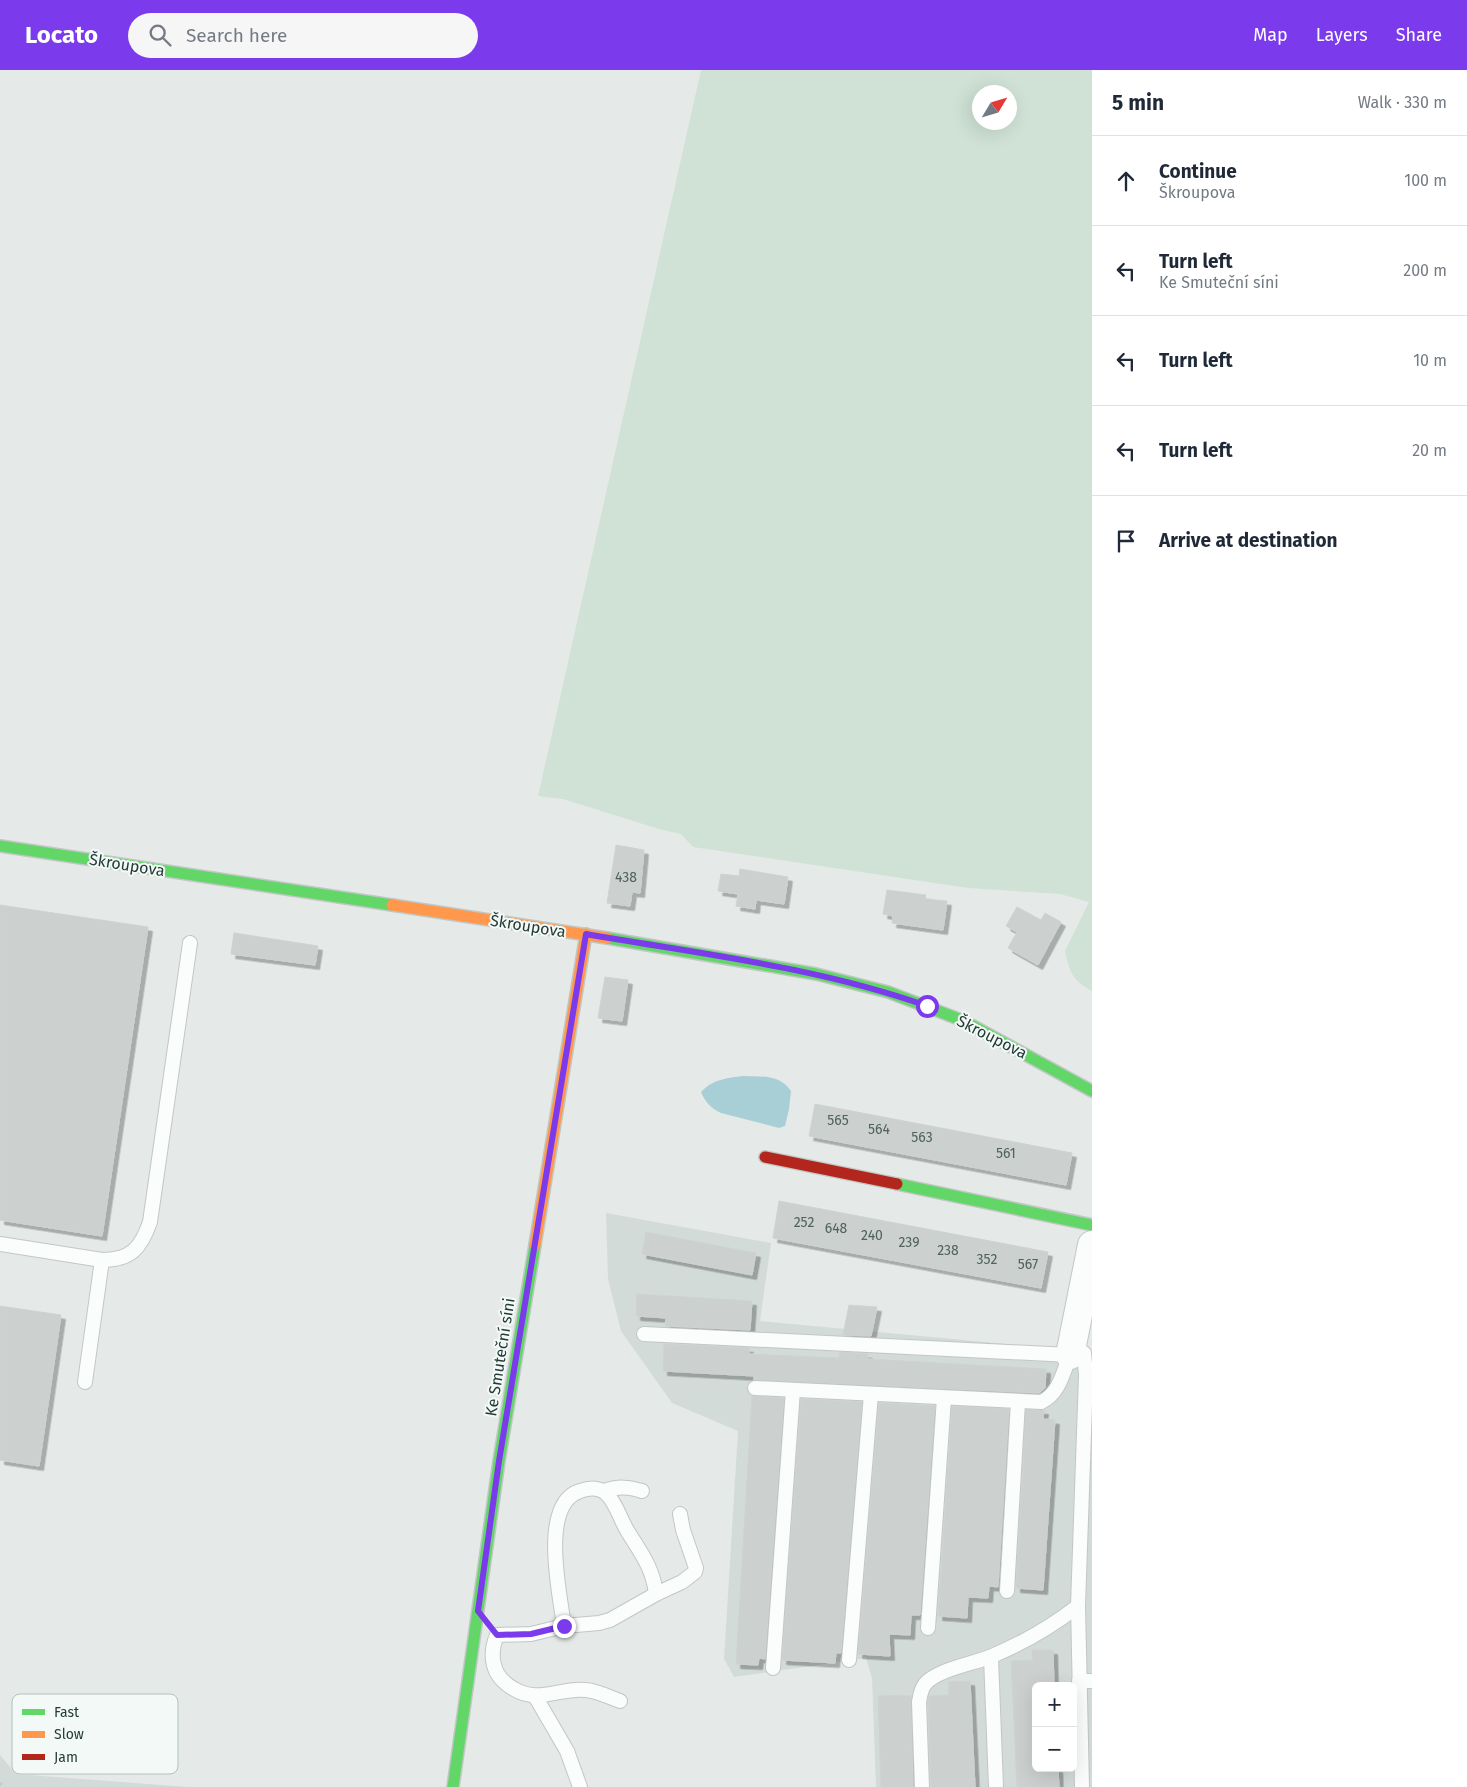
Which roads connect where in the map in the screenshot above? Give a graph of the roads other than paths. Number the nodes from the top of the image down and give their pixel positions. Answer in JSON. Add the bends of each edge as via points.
{"nodes":[{"id":1,"x":0,"y":846,"type":"edge"},
{"id":2,"x":586,"y":934,"type":"junction"},
{"id":3,"x":190,"y":943,"type":"dead end"},
{"id":4,"x":1092,"y":1091,"type":"edge"},
{"id":5,"x":764,"y":1157,"type":"dead end"},
{"id":6,"x":1092,"y":1225,"type":"edge"},
{"id":7,"x":0,"y":1244,"type":"edge"},
{"id":8,"x":1092,"y":1245,"type":"edge"},
{"id":9,"x":102,"y":1260,"type":"junction"},
{"id":10,"x":644,"y":1334,"type":"dead end"},
{"id":11,"x":1082,"y":1353,"type":"edge"},
{"id":12,"x":85,"y":1382,"type":"dead end"},
{"id":13,"x":755,"y":1388,"type":"dead end"},
{"id":14,"x":793,"y":1390,"type":"junction"},
{"id":15,"x":871,"y":1394,"type":"junction"},
{"id":16,"x":944,"y":1398,"type":"junction"},
{"id":17,"x":1018,"y":1402,"type":"junction"},
{"id":18,"x":604,"y":1491,"type":"junction"},
{"id":19,"x":642,"y":1491,"type":"dead end"},
{"id":20,"x":680,"y":1514,"type":"dead end"},
{"id":21,"x":1007,"y":1591,"type":"dead end"},
{"id":22,"x":656,"y":1594,"type":"junction"},
{"id":23,"x":1078,"y":1606,"type":"junction"},
{"id":24,"x":478,"y":1611,"type":"junction"},
{"id":25,"x":564,"y":1626,"type":"junction"},
{"id":26,"x":928,"y":1628,"type":"dead end"},
{"id":27,"x":497,"y":1635,"type":"junction"},
{"id":28,"x":991,"y":1656,"type":"junction"},
{"id":29,"x":849,"y":1660,"type":"dead end"},
{"id":30,"x":773,"y":1668,"type":"dead end"},
{"id":31,"x":1086,"y":1681,"type":"edge"},
{"id":32,"x":535,"y":1696,"type":"junction"},
{"id":33,"x":620,"y":1701,"type":"dead end"},
{"id":34,"x":453,"y":1787,"type":"edge"},
{"id":35,"x":580,"y":1787,"type":"edge"},
{"id":36,"x":922,"y":1787,"type":"edge"},
{"id":37,"x":996,"y":1787,"type":"edge"},
{"id":38,"x":1082,"y":1787,"type":"edge"}],
"edges":[{"from":1,"to":2,"type":"street","name":"Škroupova"},
{"from":2,"to":4,"type":"street","name":"Škroupova","via":[[816,974],[888,992],[964,1021]]},
{"from":2,"to":24,"type":"street","name":"Ke Smuteční síni","via":[[500,1452]]},
{"from":3,"to":9,"type":"lane","via":[[150,1222],[140,1245],[133,1251],[114,1260]]},
{"from":5,"to":6,"type":"street"},
{"from":7,"to":9,"type":"lane"},
{"from":8,"to":11,"type":"street"},
{"from":9,"to":12,"type":"lane"},
{"from":10,"to":11,"type":"lane"},
{"from":11,"to":17,"type":"lane","via":[[1048,1399]]},
{"from":11,"to":23,"type":"lane","via":[[1086,1375]]},
{"from":13,"to":14,"type":"lane"},
{"from":14,"to":15,"type":"lane"},
{"from":14,"to":30,"type":"lane"},
{"from":15,"to":16,"type":"lane"},
{"from":15,"to":29,"type":"lane"},
{"from":16,"to":17,"type":"lane"},
{"from":16,"to":26,"type":"lane"},
{"from":17,"to":21,"type":"lane"},
{"from":18,"to":19,"type":"lane","via":[[627,1487]]},
{"from":18,"to":22,"type":"lane","via":[[651,1569]]},
{"from":18,"to":25,"type":"lane","via":[[597,1488],[581,1490],[566,1499],[556,1522],[555,1552]]},
{"from":20,"to":22,"type":"lane","via":[[695,1572]]},
{"from":22,"to":25,"type":"lane","via":[[610,1620]]},
{"from":23,"to":28,"type":"lane","via":[[1043,1632]]},
{"from":23,"to":31,"type":"lane"},
{"from":24,"to":27,"type":"lane"},
{"from":24,"to":34,"type":"street","name":"Ke Smuteční síni"},
{"from":25,"to":27,"type":"lane","via":[[531,1634]]},
{"from":27,"to":32,"type":"lane","via":[[493,1654],[498,1675],[511,1688]]},
{"from":28,"to":36,"type":"lane","via":[[934,1678],[920,1692]]},
{"from":28,"to":37,"type":"lane"},
{"from":31,"to":38,"type":"lane"},
{"from":32,"to":33,"type":"lane","via":[[586,1690]]},
{"from":32,"to":35,"type":"lane","via":[[567,1751]]}]}
